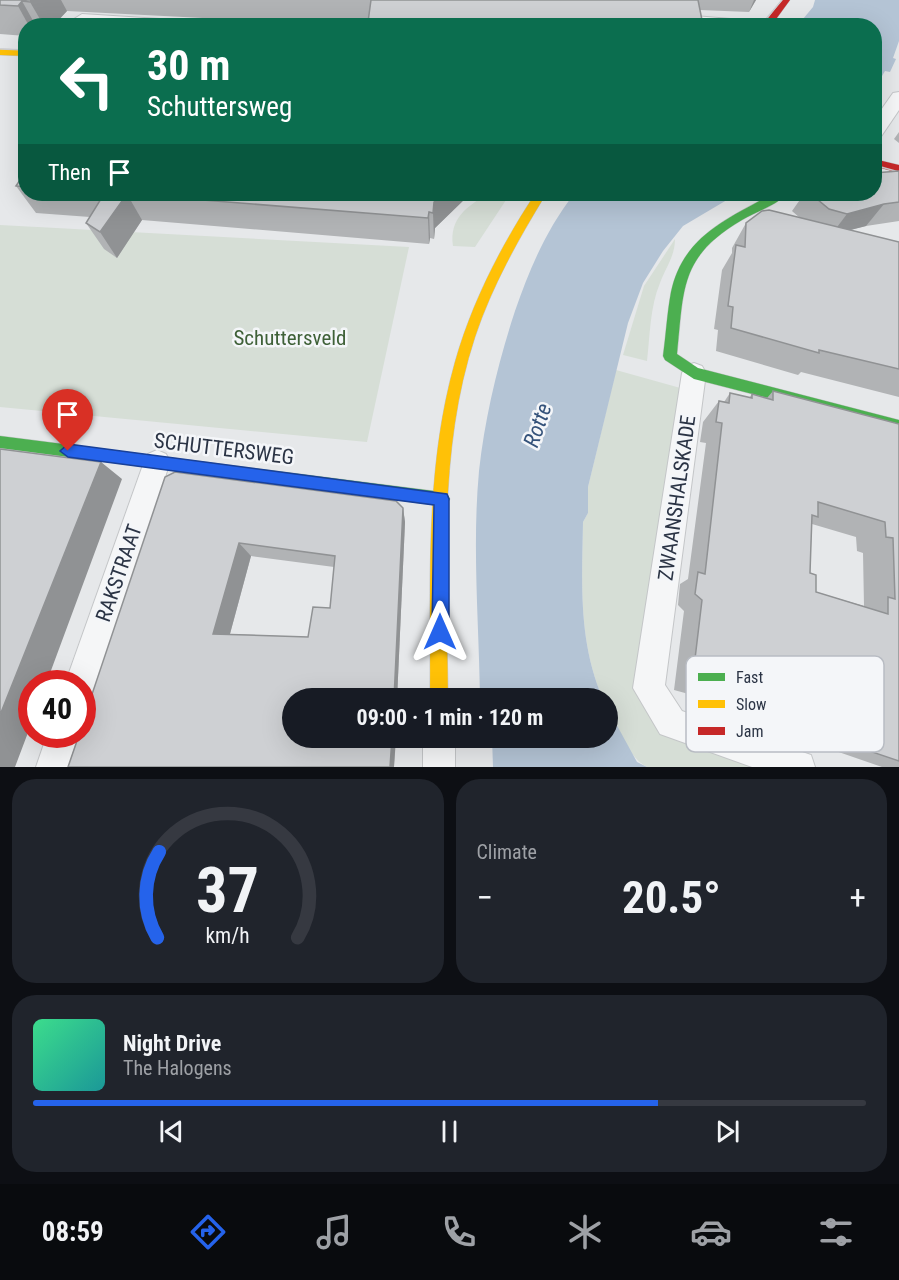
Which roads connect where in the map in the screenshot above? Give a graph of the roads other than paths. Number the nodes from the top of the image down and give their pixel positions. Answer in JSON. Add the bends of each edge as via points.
{"nodes":[{"id":1,"x":96,"y":0,"type":"edge"},
{"id":2,"x":786,"y":0,"type":"edge"},
{"id":3,"x":83,"y":18,"type":"edge"},
{"id":4,"x":772,"y":18,"type":"edge"},
{"id":5,"x":0,"y":52,"type":"edge"},
{"id":6,"x":18,"y":53,"type":"edge"},
{"id":7,"x":899,"y":98,"type":"edge"},
{"id":8,"x":882,"y":122,"type":"edge"},
{"id":9,"x":882,"y":164,"type":"edge"},
{"id":10,"x":899,"y":169,"type":"edge"},
{"id":11,"x":535,"y":201,"type":"edge"},
{"id":12,"x":769,"y":201,"type":"edge"},
{"id":13,"x":736,"y":221,"type":"junction"},
{"id":14,"x":763,"y":228,"type":"edge"},
{"id":15,"x":694,"y":372,"type":"junction"},
{"id":16,"x":899,"y":426,"type":"edge"},
{"id":17,"x":0,"y":442,"type":"edge"},
{"id":18,"x":158,"y":462,"type":"junction"},
{"id":19,"x":442,"y":499,"type":"junction"},
{"id":20,"x":86,"y":670,"type":"edge"},
{"id":21,"x":440,"y":688,"type":"edge"},
{"id":22,"x":686,"y":728,"type":"edge"},
{"id":23,"x":59,"y":748,"type":"edge"},
{"id":24,"x":439,"y":748,"type":"edge"},
{"id":25,"x":755,"y":752,"type":"edge"},
{"id":26,"x":52,"y":767,"type":"edge"},
{"id":27,"x":439,"y":767,"type":"edge"},
{"id":28,"x":799,"y":767,"type":"edge"}],
"edges":[{"from":1,"to":3,"type":"street"},
{"from":2,"to":4,"type":"street"},
{"from":5,"to":6,"type":"street"},
{"from":7,"to":8,"type":"street"},
{"from":9,"to":10,"type":"street"},
{"from":11,"to":19,"type":"street","via":[[496,269],[460,366],[450,414]]},
{"from":12,"to":13,"type":"street"},
{"from":13,"to":14,"type":"street"},
{"from":13,"to":15,"type":"street","via":[[701,245],[687,262],[682,276],[670,356]]},
{"from":15,"to":16,"type":"street"},
{"from":15,"to":22,"type":"street","name":"ZWAANSHALSKADE","via":[[650,688],[671,723]]},
{"from":17,"to":18,"type":"street","name":"SCHUTTERSWEG"},
{"from":18,"to":19,"type":"street","name":"SCHUTTERSWEG"},
{"from":18,"to":20,"type":"street","name":"RAKSTRAAT"},
{"from":19,"to":21,"type":"street"},
{"from":23,"to":26,"type":"street"},
{"from":24,"to":27,"type":"street"},
{"from":25,"to":28,"type":"street","name":"ZWAANSHALSKADE"}]}
